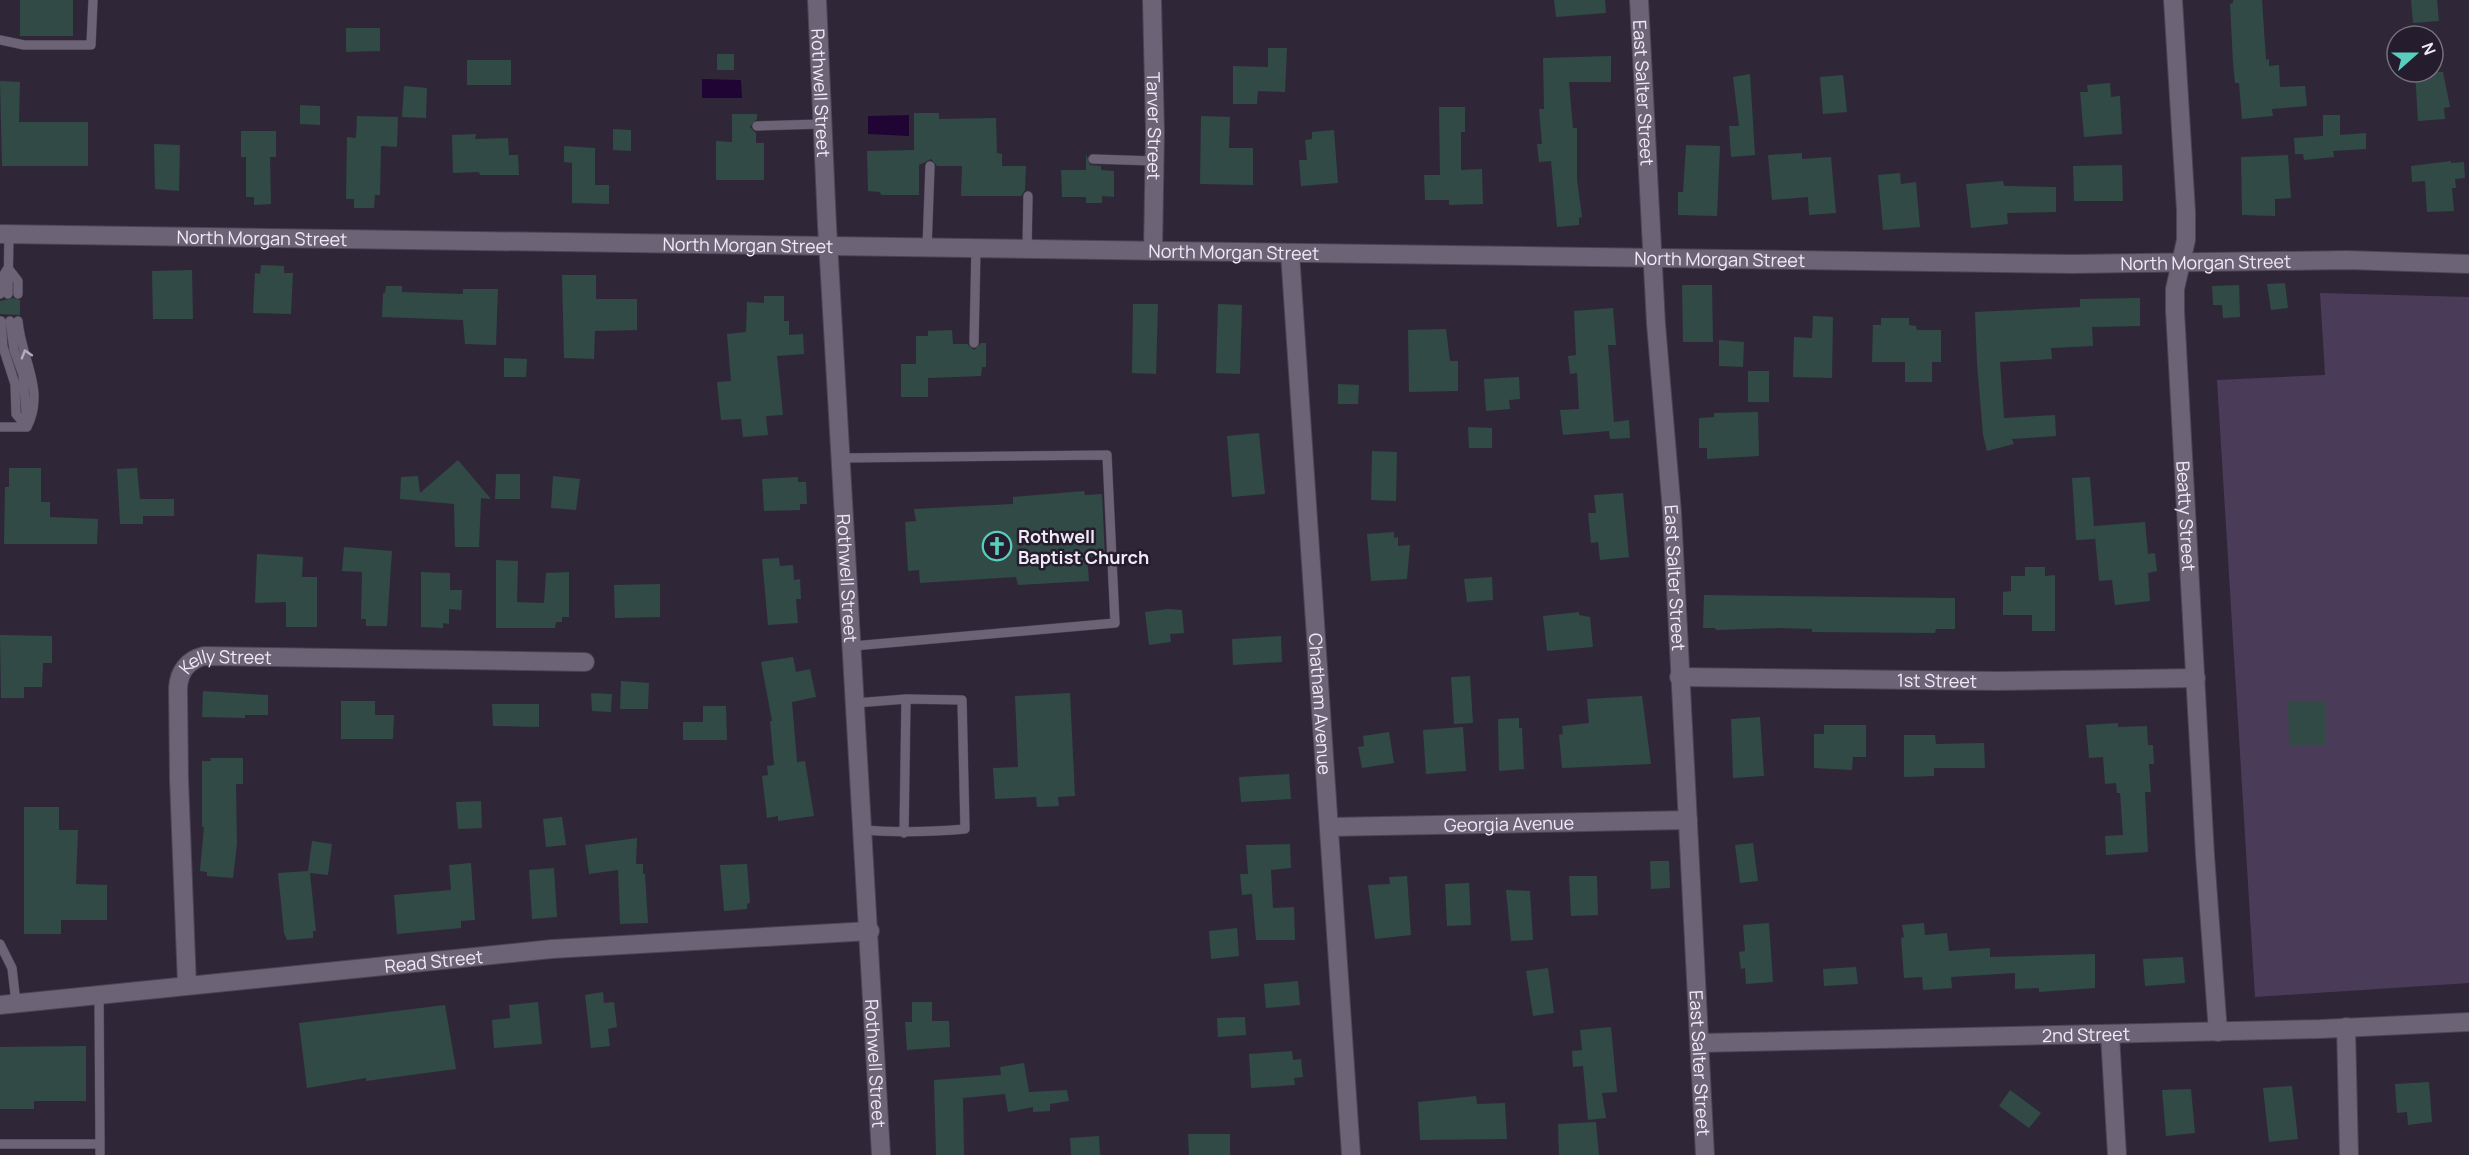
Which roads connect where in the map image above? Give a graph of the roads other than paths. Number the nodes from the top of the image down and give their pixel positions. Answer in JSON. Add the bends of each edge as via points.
{"nodes":[{"id":1,"x":93,"y":0,"type":"edge"},
{"id":2,"x":817,"y":0,"type":"edge"},
{"id":3,"x":1152,"y":0,"type":"edge"},
{"id":4,"x":1639,"y":0,"type":"edge"},
{"id":5,"x":2173,"y":0,"type":"edge"},
{"id":6,"x":0,"y":40,"type":"edge"},
{"id":7,"x":822,"y":124,"type":"junction"},
{"id":8,"x":757,"y":126,"type":"dead end"},
{"id":9,"x":1093,"y":159,"type":"dead end"},
{"id":10,"x":1154,"y":160,"type":"junction"},
{"id":11,"x":930,"y":166,"type":"dead end"},
{"id":12,"x":1028,"y":196,"type":"dead end"},
{"id":13,"x":4,"y":234,"type":"edge"},
{"id":14,"x":829,"y":247,"type":"junction"},
{"id":15,"x":927,"y":248,"type":"junction"},
{"id":16,"x":976,"y":248,"type":"junction"},
{"id":17,"x":1027,"y":249,"type":"junction"},
{"id":18,"x":1153,"y":251,"type":"junction"},
{"id":19,"x":1290,"y":253,"type":"junction"},
{"id":20,"x":1653,"y":257,"type":"junction"},
{"id":21,"x":2182,"y":264,"type":"junction"},
{"id":22,"x":2469,"y":264,"type":"edge"},
{"id":23,"x":8,"y":268,"type":"junction"},
{"id":24,"x":9,"y":294,"type":"edge"},
{"id":25,"x":9,"y":321,"type":"edge"},
{"id":26,"x":974,"y":344,"type":"dead end"},
{"id":27,"x":27,"y":427,"type":"junction"},
{"id":28,"x":0,"y":428,"type":"edge"},
{"id":29,"x":843,"y":458,"type":"junction"},
{"id":30,"x":853,"y":646,"type":"junction"},
{"id":31,"x":585,"y":662,"type":"dead end"},
{"id":32,"x":1679,"y":677,"type":"junction"},
{"id":33,"x":2196,"y":678,"type":"junction"},
{"id":34,"x":906,"y":699,"type":"junction"},
{"id":35,"x":856,"y":703,"type":"junction"},
{"id":36,"x":1688,"y":820,"type":"junction"},
{"id":37,"x":1329,"y":827,"type":"junction"},
{"id":38,"x":863,"y":830,"type":"junction"},
{"id":39,"x":904,"y":833,"type":"junction"},
{"id":40,"x":870,"y":931,"type":"junction"},
{"id":41,"x":0,"y":944,"type":"edge"},
{"id":42,"x":187,"y":985,"type":"junction"},
{"id":43,"x":99,"y":994,"type":"junction"},
{"id":44,"x":8,"y":1004,"type":"edge"},
{"id":45,"x":2469,"y":1022,"type":"edge"},
{"id":46,"x":2346,"y":1027,"type":"junction"},
{"id":47,"x":2218,"y":1032,"type":"junction"},
{"id":48,"x":2110,"y":1035,"type":"junction"},
{"id":49,"x":1700,"y":1043,"type":"junction"},
{"id":50,"x":0,"y":1144,"type":"edge"},
{"id":51,"x":100,"y":1144,"type":"junction"},
{"id":52,"x":100,"y":1155,"type":"edge"},
{"id":53,"x":881,"y":1155,"type":"edge"},
{"id":54,"x":1351,"y":1155,"type":"edge"},
{"id":55,"x":1705,"y":1155,"type":"edge"},
{"id":56,"x":2117,"y":1155,"type":"edge"},
{"id":57,"x":2349,"y":1155,"type":"edge"}],
"edges":[{"from":1,"to":6,"type":"lane","via":[[91,45],[24,45]]},
{"from":2,"to":7,"type":"street","name":"Rothwell Street"},
{"from":3,"to":10,"type":"street","name":"Tarver Street"},
{"from":4,"to":20,"type":"street","name":"East Salter Street"},
{"from":5,"to":21,"type":"street","name":"Beatty Street","via":[[2186,211]]},
{"from":7,"to":8,"type":"lane"},
{"from":7,"to":14,"type":"street","name":"Rothwell Street"},
{"from":9,"to":10,"type":"lane"},
{"from":10,"to":18,"type":"street","name":"Tarver Street"},
{"from":11,"to":15,"type":"lane"},
{"from":12,"to":17,"type":"lane"},
{"from":13,"to":14,"type":"street","name":"North Morgan Street"},
{"from":13,"to":23,"type":"lane"},
{"from":14,"to":15,"type":"street","name":"North Morgan Street"},
{"from":14,"to":29,"type":"street","name":"Rothwell Street"},
{"from":15,"to":16,"type":"street","name":"North Morgan Street"},
{"from":16,"to":17,"type":"street","name":"North Morgan Street"},
{"from":16,"to":26,"type":"lane"},
{"from":17,"to":18,"type":"street","name":"North Morgan Street"},
{"from":18,"to":19,"type":"street","name":"North Morgan Street"},
{"from":19,"to":20,"type":"street","name":"North Morgan Street"},
{"from":19,"to":37,"type":"street","name":"Chatham Avenue"},
{"from":20,"to":21,"type":"street","name":"North Morgan Street"},
{"from":20,"to":32,"type":"street","name":"East Salter Street","via":[[1672,512]]},
{"from":21,"to":22,"type":"street","name":"North Morgan Street","via":[[2347,260]]},
{"from":21,"to":33,"type":"street","name":"Beatty Street","via":[[2175,289],[2175,311]]},
{"from":23,"to":24,"type":"lane","via":[[1,279]]},
{"from":23,"to":24,"type":"lane","via":[[18,281]]},
{"from":27,"to":25,"type":"lane","one_way":true,"via":[[34,413],[35,393]]},
{"from":25,"to":27,"type":"lane","via":[[3,347],[15,384],[16,414]]},
{"from":27,"to":28,"type":"lane"},
{"from":29,"to":30,"type":"street","name":"Rothwell Street"},
{"from":29,"to":30,"type":"lane","via":[[1107,455],[1115,623]]},
{"from":30,"to":35,"type":"street","name":"Rothwell Street"},
{"from":31,"to":42,"type":"street","name":"Kelly Street","via":[[204,656],[189,663],[180,676],[178,688]]},
{"from":32,"to":33,"type":"street","name":"1st Street","via":[[1997,681]]},
{"from":32,"to":36,"type":"street","name":"East Salter Street"},
{"from":33,"to":47,"type":"street","name":"Beatty Street"},
{"from":34,"to":35,"type":"lane"},
{"from":34,"to":39,"type":"lane"},
{"from":34,"to":39,"type":"lane","via":[[962,700],[965,829]]},
{"from":35,"to":38,"type":"street","name":"Rothwell Street"},
{"from":36,"to":37,"type":"street","name":"Georgia Avenue"},
{"from":36,"to":49,"type":"street","name":"East Salter Street"},
{"from":37,"to":54,"type":"street","name":"Chatham Avenue"},
{"from":38,"to":39,"type":"lane"},
{"from":38,"to":40,"type":"street","name":"Rothwell Street"},
{"from":40,"to":42,"type":"street","name":"Read Street","via":[[552,949]]},
{"from":40,"to":53,"type":"street","name":"Rothwell Street"},
{"from":41,"to":44,"type":"lane","via":[[12,968]]},
{"from":42,"to":43,"type":"street","name":"Read Street"},
{"from":43,"to":44,"type":"street","name":"Read Street"},
{"from":43,"to":51,"type":"lane"},
{"from":45,"to":46,"type":"street","name":"2nd Street"},
{"from":46,"to":47,"type":"street","name":"2nd Street"},
{"from":46,"to":57,"type":"street"},
{"from":47,"to":48,"type":"street","name":"2nd Street"},
{"from":48,"to":49,"type":"street","name":"2nd Street"},
{"from":48,"to":56,"type":"street"},
{"from":49,"to":55,"type":"street","name":"East Salter Street"},
{"from":50,"to":51,"type":"lane"},
{"from":51,"to":52,"type":"lane"}]}
